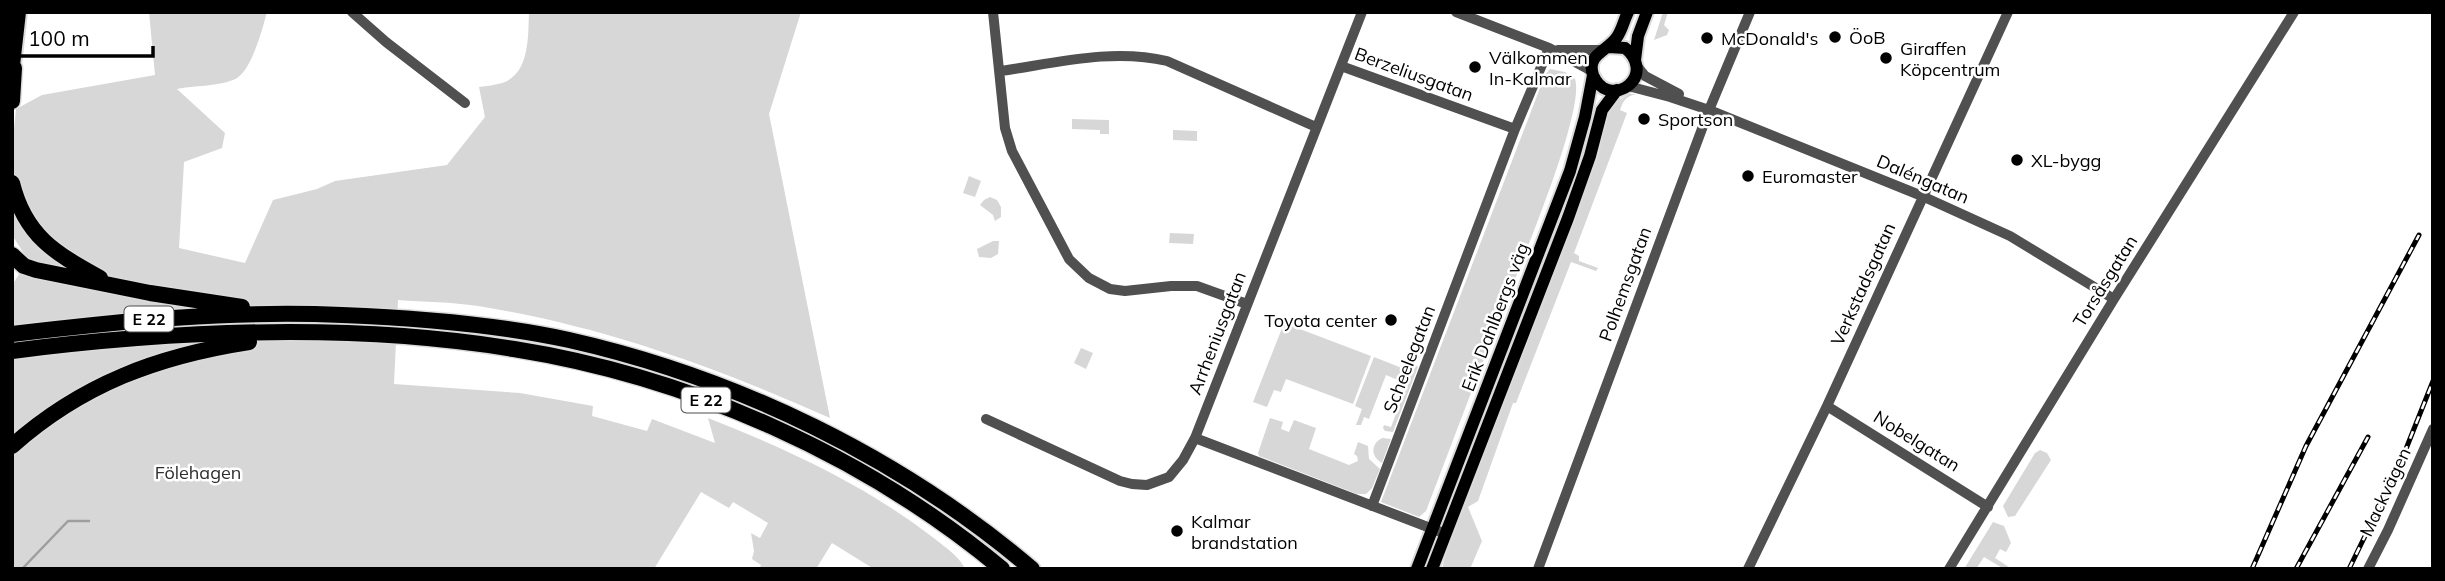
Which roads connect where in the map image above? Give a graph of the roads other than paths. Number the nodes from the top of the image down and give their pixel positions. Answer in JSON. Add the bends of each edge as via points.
{"nodes":[{"id":1,"x":20,"y":12,"type":"edge"},
{"id":2,"x":352,"y":12,"type":"edge"},
{"id":3,"x":993,"y":12,"type":"edge"},
{"id":4,"x":1362,"y":12,"type":"edge"},
{"id":5,"x":1455,"y":12,"type":"edge"},
{"id":6,"x":1628,"y":12,"type":"edge"},
{"id":7,"x":1647,"y":12,"type":"edge"},
{"id":8,"x":1750,"y":12,"type":"edge"},
{"id":9,"x":2008,"y":12,"type":"edge"},
{"id":10,"x":2294,"y":12,"type":"edge"},
{"id":11,"x":1605,"y":48,"type":"junction"},
{"id":12,"x":1552,"y":49,"type":"junction"},
{"id":13,"x":1636,"y":63,"type":"junction"},
{"id":14,"x":1341,"y":66,"type":"junction"},
{"id":15,"x":1001,"y":71,"type":"junction"},
{"id":16,"x":1593,"y":73,"type":"junction"},
{"id":17,"x":13,"y":74,"type":"edge"},
{"id":18,"x":1623,"y":88,"type":"junction"},
{"id":19,"x":12,"y":102,"type":"edge"},
{"id":20,"x":466,"y":103,"type":"dead end"},
{"id":21,"x":1709,"y":110,"type":"junction"},
{"id":22,"x":1316,"y":127,"type":"junction"},
{"id":23,"x":1515,"y":129,"type":"junction"},
{"id":24,"x":12,"y":183,"type":"edge"},
{"id":25,"x":1922,"y":196,"type":"junction"},
{"id":26,"x":12,"y":255,"type":"edge"},
{"id":27,"x":12,"y":270,"type":"edge"},
{"id":28,"x":111,"y":285,"type":"junction"},
{"id":29,"x":2114,"y":299,"type":"junction"},
{"id":30,"x":1247,"y":304,"type":"junction"},
{"id":31,"x":286,"y":314,"type":"junction"},
{"id":32,"x":307,"y":332,"type":"junction"},
{"id":33,"x":12,"y":334,"type":"edge"},
{"id":34,"x":12,"y":351,"type":"edge"},
{"id":35,"x":1827,"y":406,"type":"junction"},
{"id":36,"x":986,"y":419,"type":"dead end"},
{"id":37,"x":2433,"y":429,"type":"edge"},
{"id":38,"x":1195,"y":438,"type":"junction"},
{"id":39,"x":12,"y":446,"type":"edge"},
{"id":40,"x":1373,"y":506,"type":"junction"},
{"id":41,"x":1988,"y":507,"type":"junction"},
{"id":42,"x":1432,"y":528,"type":"junction"},
{"id":43,"x":1446,"y":534,"type":"junction"},
{"id":44,"x":971,"y":544,"type":"junction"},
{"id":45,"x":1019,"y":558,"type":"junction"},
{"id":46,"x":989,"y":569,"type":"edge"},
{"id":47,"x":1002,"y":569,"type":"edge"},
{"id":48,"x":1032,"y":569,"type":"edge"},
{"id":49,"x":1037,"y":569,"type":"edge"},
{"id":50,"x":1417,"y":569,"type":"edge"},
{"id":51,"x":1432,"y":569,"type":"edge"},
{"id":52,"x":1538,"y":569,"type":"edge"},
{"id":53,"x":1748,"y":569,"type":"edge"},
{"id":54,"x":1949,"y":569,"type":"edge"},
{"id":55,"x":2368,"y":569,"type":"edge"}],
"edges":[{"from":1,"to":17,"type":"main road"},
{"from":2,"to":20,"type":"street"},
{"from":3,"to":15,"type":"street"},
{"from":4,"to":14,"type":"street","name":"Arrheniusgatan"},
{"from":5,"to":12,"type":"street"},
{"from":6,"to":11,"type":"main road","name":"Erik Dahlbergs väg","via":[[1617,37]]},
{"from":7,"to":13,"type":"main road","name":"Erik Dahlbergs väg","via":[[1638,36]]},
{"from":8,"to":21,"type":"street","name":"Polhemsgatan"},
{"from":9,"to":25,"type":"street","name":"Verkstadsgatan"},
{"from":10,"to":29,"type":"street","name":"Torsåsgatan"},
{"from":11,"to":12,"type":"street"},
{"from":11,"to":13,"type":"main road","via":[[1625,48]]},
{"from":11,"to":16,"type":"main road","name":"Erik Dahlbergs väg","via":[[1594,59]]},
{"from":12,"to":16,"type":"street"},
{"from":12,"to":23,"type":"street","name":"Scheelegatan"},
{"from":13,"to":18,"type":"main road","name":"Erik Dahlbergs väg","via":[[1636,74]]},
{"from":13,"to":21,"type":"street","name":"Daléngatan","via":[[1648,78]]},
{"from":14,"to":22,"type":"street","name":"Arrheniusgatan"},
{"from":14,"to":23,"type":"street","name":"Berzeliusgatan"},
{"from":15,"to":22,"type":"street","via":[[1112,54],[1142,55],[1167,61]]},
{"from":15,"to":30,"type":"street","via":[[1005,128],[1012,151],[1056,237],[1078,269],[1110,289],[1197,286]]},
{"from":16,"to":18,"type":"main road","via":[[1602,87]]},
{"from":16,"to":42,"type":"main road","name":"Erik Dahlbergs väg","via":[[1570,171]]},
{"from":17,"to":19,"type":"highway"},
{"from":18,"to":21,"type":"street","name":"Daléngatan"},
{"from":18,"to":43,"type":"main road","name":"Erik Dahlbergs väg","via":[[1600,115],[1568,218]]},
{"from":21,"to":25,"type":"street","name":"Daléngatan"},
{"from":21,"to":52,"type":"street","name":"Polhemsgatan"},
{"from":22,"to":30,"type":"street","name":"Arrheniusgatan"},
{"from":23,"to":40,"type":"street","name":"Scheelegatan"},
{"from":24,"to":28,"type":"highway","via":[[26,221],[36,234],[59,254]]},
{"from":25,"to":29,"type":"street","name":"Daléngatan","via":[[2010,236]]},
{"from":25,"to":35,"type":"street","name":"Verkstadsgatan"},
{"from":26,"to":27,"type":"main road"},
{"from":26,"to":28,"type":"highway","via":[[24,267]]},
{"from":28,"to":31,"type":"highway"},
{"from":29,"to":41,"type":"street","name":"Torsåsgatan"},
{"from":30,"to":38,"type":"street","name":"Arrheniusgatan"},
{"from":31,"to":33,"type":"highway","number":"E 22","via":[[137,320]]},
{"from":31,"to":45,"type":"highway","number":"E 22","via":[[464,324],[568,340],[664,367],[749,397],[831,436],[921,488]]},
{"from":32,"to":34,"type":"highway","number":"E 22","via":[[142,338]]},
{"from":32,"to":39,"type":"highway","via":[[188,353],[134,370],[82,395]]},
{"from":32,"to":44,"type":"highway","number":"E 22","via":[[516,349],[660,385],[741,414],[823,452]]},
{"from":35,"to":41,"type":"street","name":"Nobelgatan"},
{"from":35,"to":53,"type":"street","name":"Verkstadsgatan"},
{"from":36,"to":38,"type":"street","name":"Arrheniusgatan","via":[[1132,484],[1147,485],[1169,477]]},
{"from":37,"to":55,"type":"street","name":"Mackvägen"},
{"from":38,"to":40,"type":"street"},
{"from":40,"to":42,"type":"street"},
{"from":41,"to":54,"type":"street","name":"Torsåsgatan"},
{"from":42,"to":43,"type":"street"},
{"from":42,"to":50,"type":"main road","name":"Erik Dahlbergs väg"},
{"from":43,"to":51,"type":"main road","name":"Erik Dahlbergs väg"},
{"from":44,"to":46,"type":"highway"},
{"from":44,"to":47,"type":"highway","number":"E 22"},
{"from":45,"to":48,"type":"highway","number":"E 22"},
{"from":45,"to":49,"type":"highway"}]}
